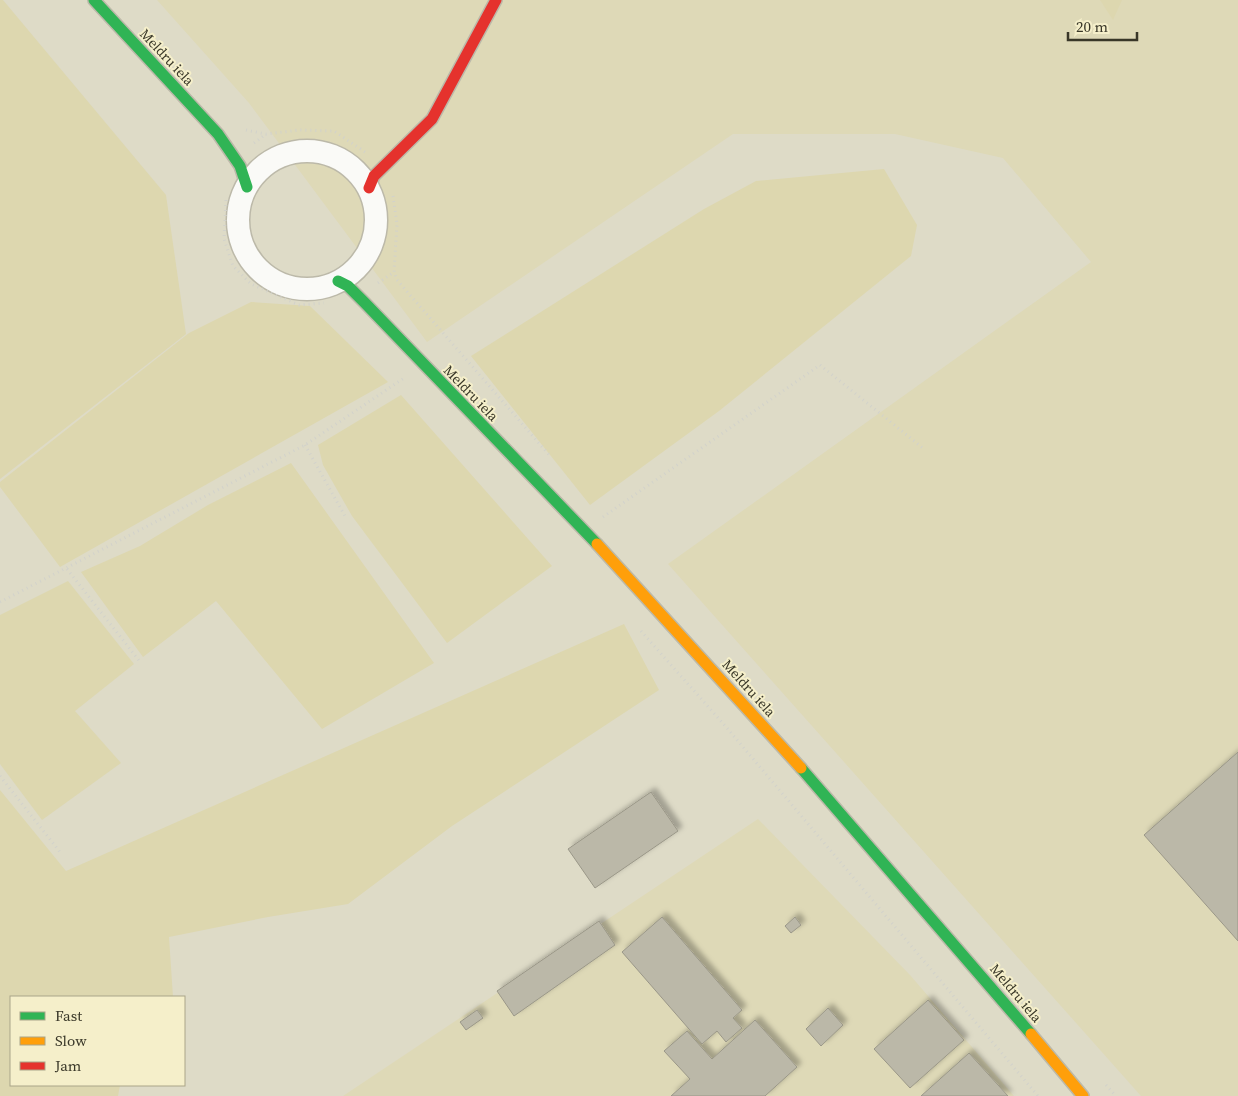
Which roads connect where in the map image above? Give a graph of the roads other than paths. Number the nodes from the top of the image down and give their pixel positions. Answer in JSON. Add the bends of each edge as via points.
{"nodes":[{"id":1,"x":94,"y":0,"type":"edge"},
{"id":2,"x":496,"y":0,"type":"edge"},
{"id":3,"x":218,"y":134,"type":"junction"},
{"id":4,"x":405,"y":144,"type":"joint"},
{"id":5,"x":377,"y":164,"type":"junction"},
{"id":6,"x":266,"y":165,"type":"junction"},
{"id":7,"x":351,"y":166,"type":"junction"},
{"id":8,"x":368,"y":188,"type":"junction"},
{"id":9,"x":237,"y":190,"type":"junction"},
{"id":10,"x":361,"y":264,"type":"junction"},
{"id":11,"x":338,"y":281,"type":"junction"},
{"id":12,"x":376,"y":314,"type":"junction"},
{"id":13,"x":1083,"y":1096,"type":"edge"}],
"edges":[{"from":1,"to":3,"type":"street","name":"Meldru iela"},
{"from":2,"to":4,"type":"street","via":[[432,119]]},
{"from":3,"to":6,"type":"street","via":[[245,155]]},
{"from":3,"to":9,"type":"street","name":"Meldru iela","via":[[240,166]]},
{"from":4,"to":5,"type":"street"},
{"from":5,"to":7,"type":"street"},
{"from":5,"to":8,"type":"street"},
{"from":6,"to":7,"type":"street","via":[[289,153],[310,151],[330,155]]},
{"from":6,"to":9,"type":"street"},
{"from":7,"to":8,"type":"street","via":[[365,180]]},
{"from":8,"to":10,"type":"street","via":[[374,199],[377,222],[372,244]]},
{"from":9,"to":11,"type":"street","via":[[243,194],[238,215],[240,236],[248,256],[262,273],[281,284],[302,289],[324,287]]},
{"from":10,"to":11,"type":"street"},
{"from":10,"to":12,"type":"street","via":[[361,274]]},
{"from":11,"to":12,"type":"street","name":"Meldru iela","via":[[348,286]]},
{"from":12,"to":13,"type":"street","name":"Meldru iela","via":[[718,675]]}]}
